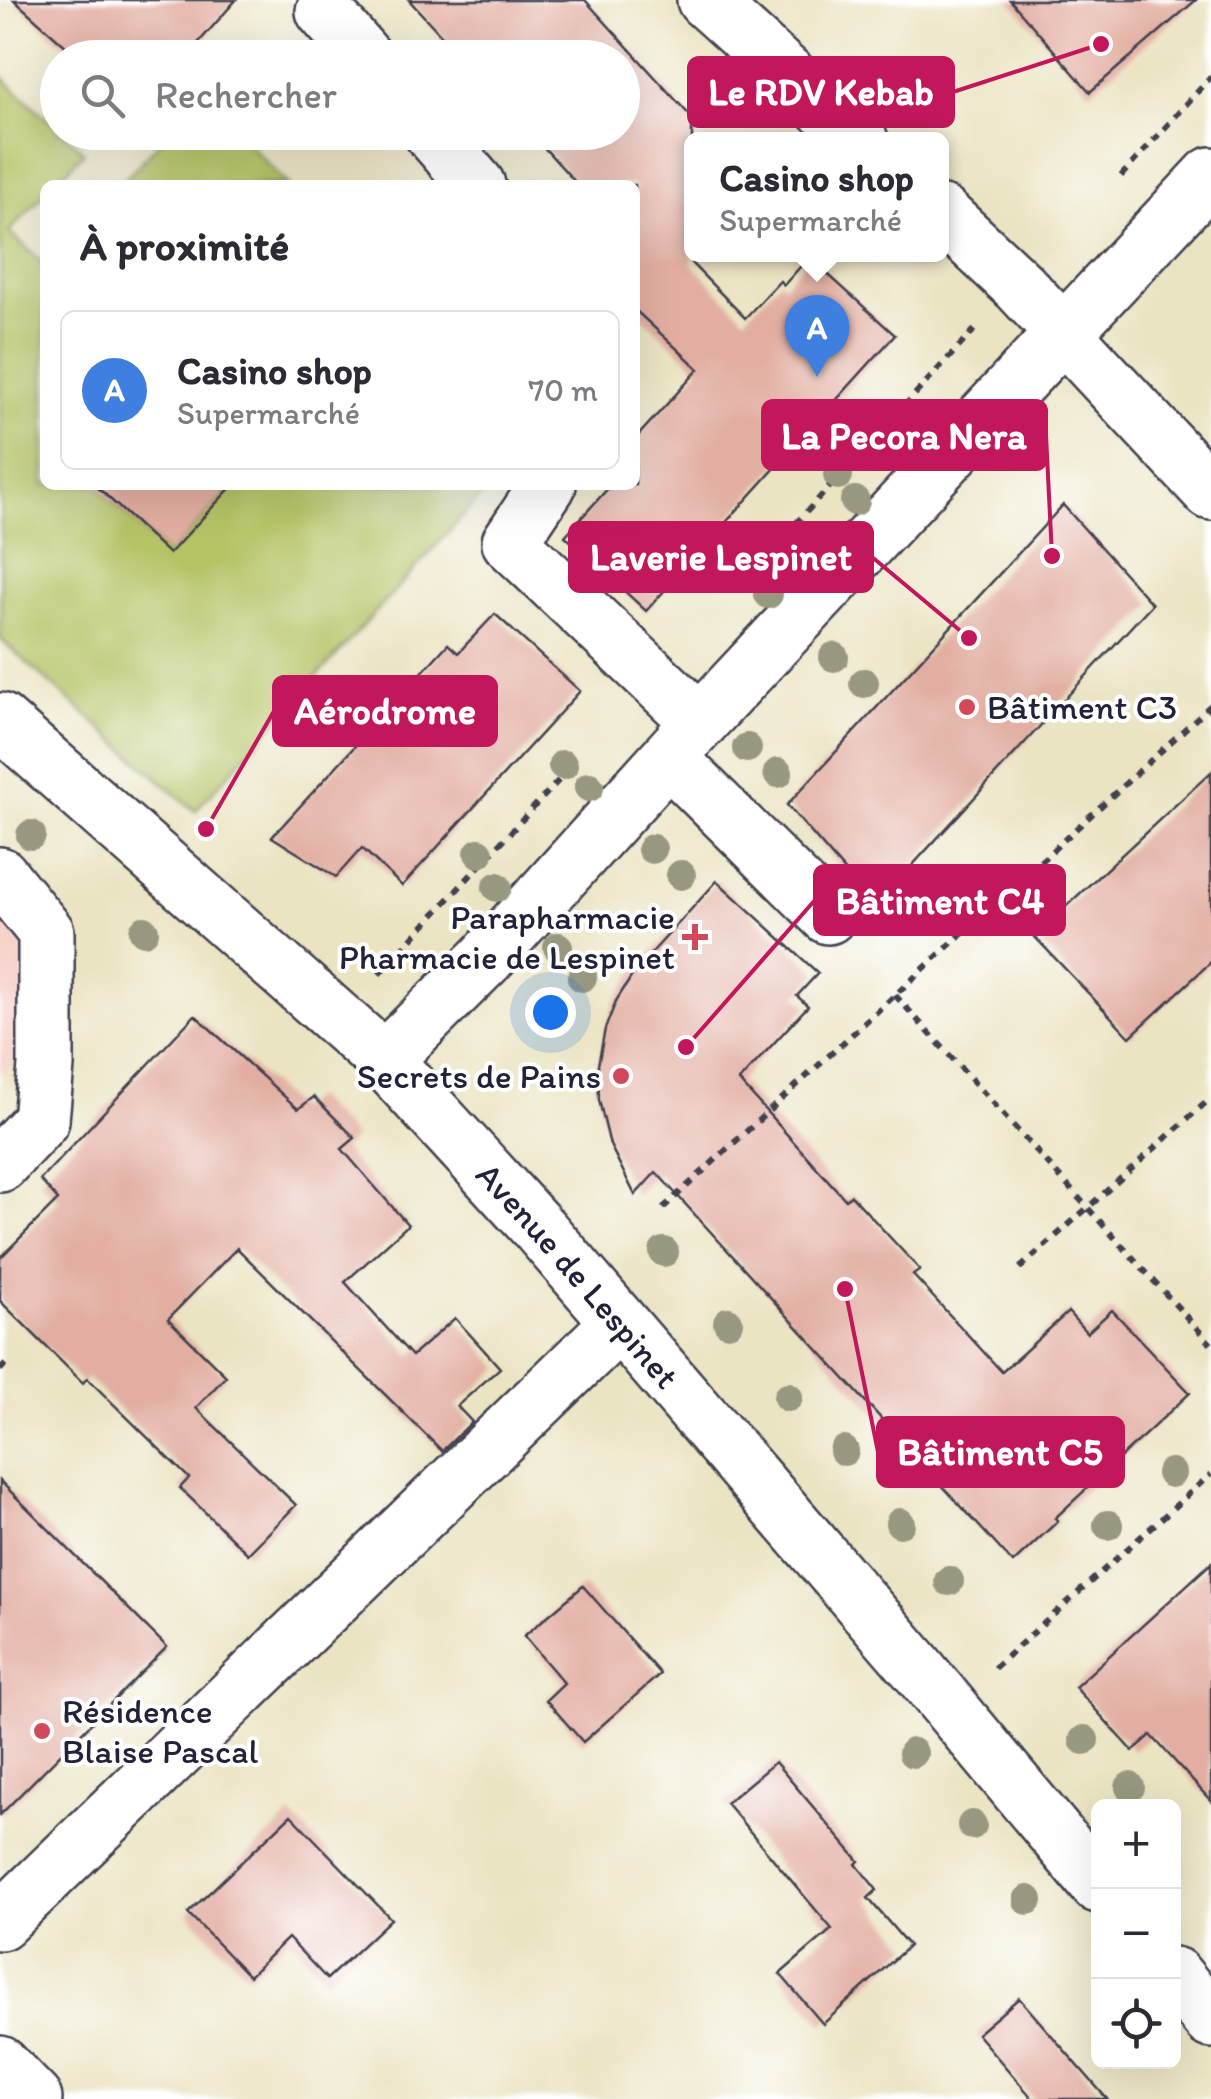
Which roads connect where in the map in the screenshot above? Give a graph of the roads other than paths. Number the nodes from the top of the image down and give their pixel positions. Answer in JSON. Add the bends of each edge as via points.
{"nodes":[{"id":1,"x":706,"y":0,"type":"edge"},
{"id":2,"x":324,"y":11,"type":"dead end"},
{"id":3,"x":349,"y":40,"type":"edge"},
{"id":4,"x":851,"y":132,"type":"edge"},
{"id":5,"x":446,"y":150,"type":"edge"},
{"id":6,"x":1211,"y":175,"type":"edge"},
{"id":7,"x":473,"y":180,"type":"edge"},
{"id":8,"x":949,"y":220,"type":"edge"},
{"id":9,"x":1064,"y":334,"type":"junction"},
{"id":10,"x":545,"y":490,"type":"edge"},
{"id":11,"x":1211,"y":492,"type":"edge"},
{"id":12,"x":684,"y":740,"type":"junction"},
{"id":13,"x":7,"y":743,"type":"edge"},
{"id":14,"x":0,"y":875,"type":"edge"},
{"id":15,"x":828,"y":916,"type":"dead end"},
{"id":16,"x":384,"y":1060,"type":"junction"},
{"id":17,"x":0,"y":1164,"type":"edge"},
{"id":18,"x":619,"y":1322,"type":"junction"},
{"id":19,"x":1091,"y":1877,"type":"edge"},
{"id":20,"x":0,"y":1922,"type":"edge"},
{"id":21,"x":1177,"y":1979,"type":"edge"},
{"id":22,"x":1211,"y":2020,"type":"edge"},
{"id":23,"x":0,"y":2064,"type":"edge"},
{"id":24,"x":34,"y":2099,"type":"edge"}],
"edges":[{"from":1,"to":4,"type":"street"},
{"from":2,"to":3,"type":"street"},
{"from":5,"to":7,"type":"street"},
{"from":6,"to":9,"type":"street"},
{"from":8,"to":9,"type":"street"},
{"from":9,"to":11,"type":"street"},
{"from":9,"to":12,"type":"street"},
{"from":10,"to":12,"type":"street","via":[[510,542]]},
{"from":12,"to":15,"type":"street"},
{"from":12,"to":16,"type":"street","via":[[486,960]]},
{"from":13,"to":16,"type":"street","name":"Avenue de Lespinet"},
{"from":14,"to":17,"type":"street","via":[[46,932],[41,1120]]},
{"from":16,"to":18,"type":"street","name":"Avenue de Lespinet"},
{"from":18,"to":19,"type":"street","name":"Avenue de Lespinet"},
{"from":18,"to":20,"type":"street"},
{"from":21,"to":22,"type":"street"},
{"from":23,"to":24,"type":"street"}]}
